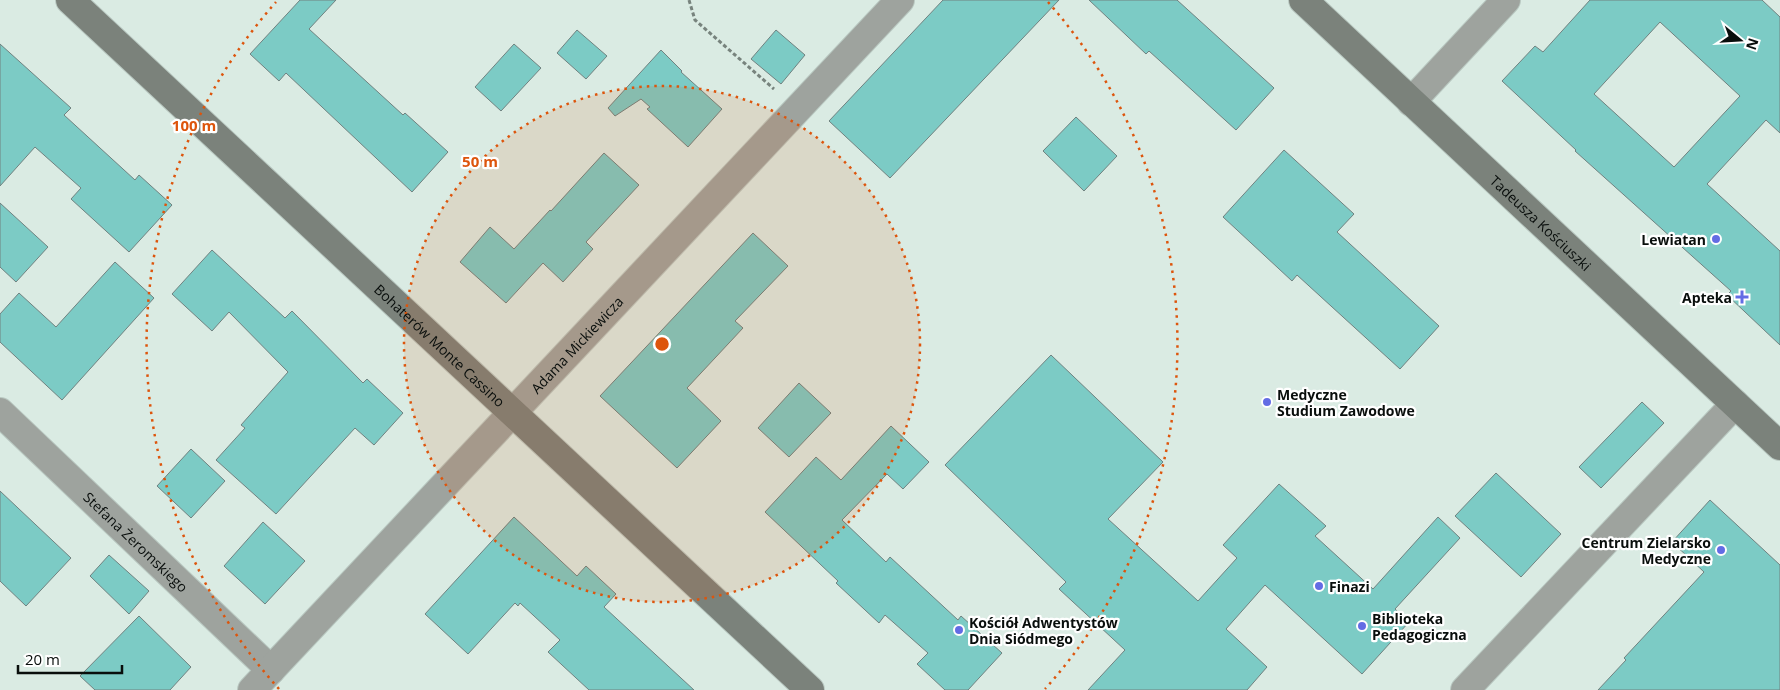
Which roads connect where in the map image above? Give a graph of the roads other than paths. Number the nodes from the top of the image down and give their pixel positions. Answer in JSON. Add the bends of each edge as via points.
{"nodes":[{"id":1,"x":70,"y":0,"type":"edge"},
{"id":2,"x":900,"y":0,"type":"edge"},
{"id":3,"x":1303,"y":0,"type":"edge"},
{"id":4,"x":1506,"y":0,"type":"edge"},
{"id":5,"x":1411,"y":102,"type":"junction"},
{"id":6,"x":1735,"y":404,"type":"junction"},
{"id":7,"x":0,"y":412,"type":"edge"},
{"id":8,"x":514,"y":412,"type":"junction"},
{"id":9,"x":1780,"y":446,"type":"edge"},
{"id":10,"x":257,"y":685,"type":"edge"},
{"id":11,"x":810,"y":690,"type":"edge"},
{"id":12,"x":1465,"y":690,"type":"edge"}],
"edges":[{"from":1,"to":8,"type":"street","name":"Bohaterów Monte Cassino"},
{"from":2,"to":8,"type":"street","name":"Adama Mickiewicza"},
{"from":3,"to":5,"type":"street","name":"Tadeusza Kościuszki"},
{"from":4,"to":5,"type":"street"},
{"from":5,"to":6,"type":"street","name":"Tadeusza Kościuszki"},
{"from":6,"to":9,"type":"street","name":"Tadeusza Kościuszki"},
{"from":6,"to":12,"type":"street"},
{"from":7,"to":10,"type":"street","name":"Stefana Żeromskiego"},
{"from":8,"to":10,"type":"street","name":"Adama Mickiewicza"},
{"from":8,"to":11,"type":"street","name":"Bohaterów Monte Cassino"}]}
